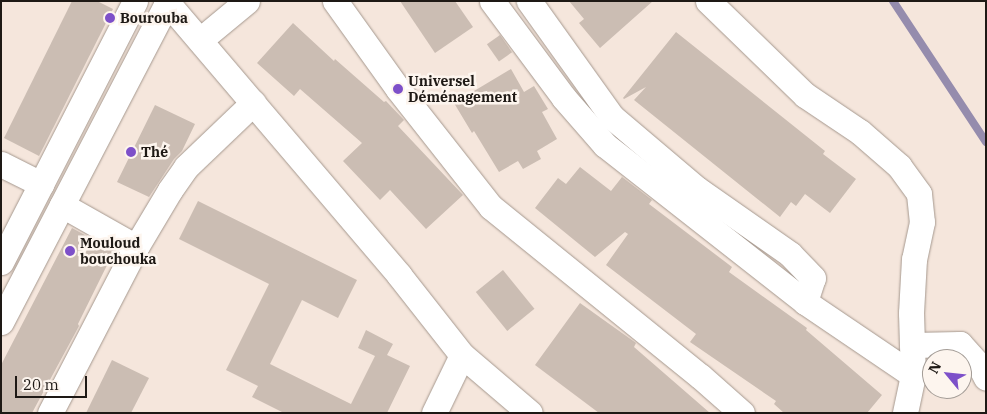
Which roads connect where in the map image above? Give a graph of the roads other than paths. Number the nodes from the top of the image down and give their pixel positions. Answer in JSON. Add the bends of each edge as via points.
{"nodes":[{"id":1,"x":135,"y":1,"type":"edge"},
{"id":2,"x":247,"y":1,"type":"edge"},
{"id":3,"x":335,"y":1,"type":"edge"},
{"id":4,"x":492,"y":1,"type":"edge"},
{"id":5,"x":529,"y":1,"type":"edge"},
{"id":6,"x":708,"y":1,"type":"edge"},
{"id":7,"x":167,"y":2,"type":"edge"},
{"id":8,"x":200,"y":40,"type":"junction"},
{"id":9,"x":253,"y":103,"type":"junction"},
{"id":10,"x":1,"y":164,"type":"edge"},
{"id":11,"x":41,"y":184,"type":"junction"},
{"id":12,"x":62,"y":205,"type":"junction"},
{"id":13,"x":136,"y":247,"type":"junction"},
{"id":14,"x":1,"y":262,"type":"edge"},
{"id":15,"x":805,"y":302,"type":"junction"},
{"id":16,"x":1,"y":322,"type":"edge"},
{"id":17,"x":912,"y":345,"type":"junction"},
{"id":18,"x":462,"y":355,"type":"junction"},
{"id":19,"x":913,"y":375,"type":"junction"},
{"id":20,"x":986,"y":378,"type":"edge"},
{"id":21,"x":50,"y":413,"type":"edge"},
{"id":22,"x":434,"y":413,"type":"edge"},
{"id":23,"x":530,"y":413,"type":"edge"},
{"id":24,"x":742,"y":413,"type":"edge"},
{"id":25,"x":905,"y":413,"type":"edge"}],
"edges":[{"from":1,"to":11,"type":"street"},
{"from":2,"to":8,"type":"street"},
{"from":3,"to":24,"type":"street","via":[[398,90],[491,207]]},
{"from":4,"to":15,"type":"street","via":[[564,98],[606,145]]},
{"from":5,"to":15,"type":"street","via":[[612,117],[697,189],[790,254],[813,278]]},
{"from":6,"to":17,"type":"street","via":[[805,95],[860,132],[899,166],[919,194],[922,222],[914,259]]},
{"from":7,"to":8,"type":"street"},
{"from":7,"to":12,"type":"street"},
{"from":8,"to":9,"type":"street"},
{"from":9,"to":13,"type":"street","via":[[186,168]]},
{"from":9,"to":18,"type":"street","via":[[399,275]]},
{"from":10,"to":11,"type":"street"},
{"from":11,"to":14,"type":"street"},
{"from":12,"to":13,"type":"street"},
{"from":12,"to":16,"type":"street"},
{"from":13,"to":21,"type":"street"},
{"from":15,"to":19,"type":"street"},
{"from":17,"to":19,"type":"street"},
{"from":17,"to":20,"type":"street","via":[[960,344],[980,366]]},
{"from":18,"to":22,"type":"street"},
{"from":18,"to":23,"type":"street"},
{"from":19,"to":25,"type":"street"}]}
